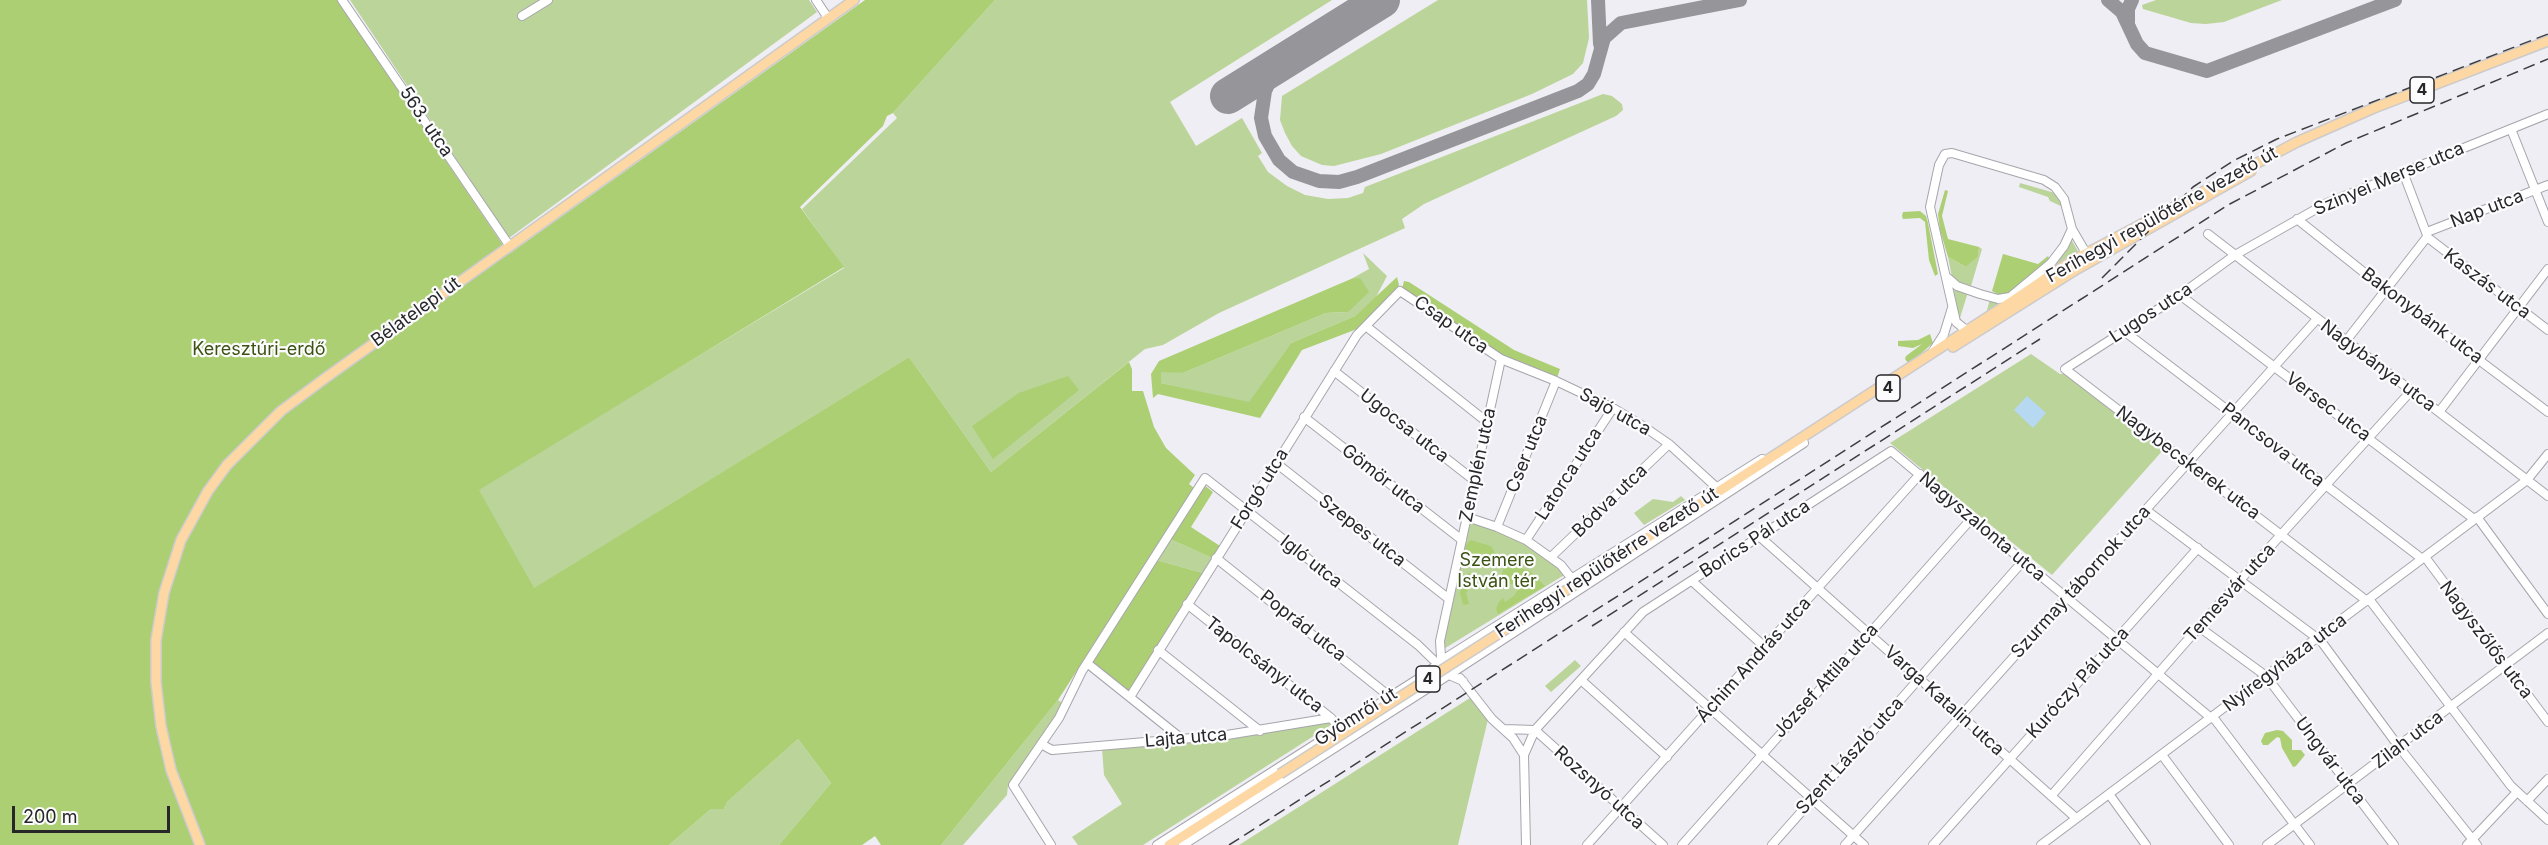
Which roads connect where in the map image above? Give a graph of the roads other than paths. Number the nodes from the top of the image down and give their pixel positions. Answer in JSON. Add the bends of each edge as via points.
{"nodes":[{"id":1,"x":342,"y":0,"type":"edge"},
{"id":2,"x":548,"y":0,"type":"edge"},
{"id":3,"x":816,"y":0,"type":"edge"},
{"id":4,"x":854,"y":0,"type":"edge"},
{"id":5,"x":522,"y":16,"type":"dead end"},
{"id":6,"x":828,"y":18,"type":"junction"},
{"id":7,"x":2548,"y":41,"type":"edge"},
{"id":8,"x":2548,"y":47,"type":"edge"},
{"id":9,"x":2548,"y":114,"type":"edge"},
{"id":10,"x":2511,"y":129,"type":"junction"},
{"id":11,"x":2403,"y":172,"type":"junction"},
{"id":12,"x":2548,"y":185,"type":"edge"},
{"id":13,"x":2536,"y":190,"type":"junction"},
{"id":14,"x":2297,"y":219,"type":"junction"},
{"id":15,"x":2548,"y":222,"type":"edge"},
{"id":16,"x":2072,"y":229,"type":"junction"},
{"id":17,"x":2208,"y":234,"type":"dead end"},
{"id":18,"x":2427,"y":235,"type":"junction"},
{"id":19,"x":509,"y":245,"type":"junction"},
{"id":20,"x":2086,"y":253,"type":"junction"},
{"id":21,"x":2235,"y":255,"type":"junction"},
{"id":22,"x":2078,"y":269,"type":"junction"},
{"id":23,"x":2548,"y":269,"type":"edge"},
{"id":24,"x":1948,"y":278,"type":"junction"},
{"id":25,"x":2386,"y":290,"type":"junction"},
{"id":26,"x":1400,"y":291,"type":"joint"},
{"id":27,"x":2180,"y":295,"type":"junction"},
{"id":28,"x":1953,"y":306,"type":"junction"},
{"id":29,"x":2518,"y":307,"type":"junction"},
{"id":30,"x":2317,"y":320,"type":"junction"},
{"id":31,"x":1367,"y":327,"type":"junction"},
{"id":32,"x":2548,"y":330,"type":"edge"},
{"id":33,"x":2124,"y":331,"type":"junction"},
{"id":34,"x":1970,"y":333,"type":"junction"},
{"id":35,"x":2346,"y":341,"type":"junction"},
{"id":36,"x":1930,"y":356,"type":"junction"},
{"id":37,"x":1501,"y":359,"type":"junction"},
{"id":38,"x":2479,"y":359,"type":"junction"},
{"id":39,"x":2275,"y":367,"type":"junction"},
{"id":40,"x":2065,"y":369,"type":"joint"},
{"id":41,"x":1334,"y":371,"type":"junction"},
{"id":42,"x":1556,"y":381,"type":"junction"},
{"id":43,"x":2411,"y":391,"type":"junction"},
{"id":44,"x":1613,"y":408,"type":"junction"},
{"id":45,"x":2439,"y":412,"type":"junction"},
{"id":46,"x":2548,"y":412,"type":"edge"},
{"id":47,"x":2233,"y":414,"type":"junction"},
{"id":48,"x":1305,"y":417,"type":"junction"},
{"id":49,"x":1487,"y":422,"type":"junction"},
{"id":50,"x":2370,"y":439,"type":"junction"},
{"id":51,"x":1802,"y":441,"type":"junction"},
{"id":52,"x":1669,"y":444,"type":"junction"},
{"id":53,"x":1891,"y":451,"type":"joint"},
{"id":54,"x":2548,"y":453,"type":"edge"},
{"id":55,"x":1276,"y":463,"type":"junction"},
{"id":56,"x":2188,"y":463,"type":"junction"},
{"id":57,"x":1920,"y":474,"type":"junction"},
{"id":58,"x":2527,"y":480,"type":"junction"},
{"id":59,"x":1475,"y":481,"type":"junction"},
{"id":60,"x":1715,"y":486,"type":"junction"},
{"id":61,"x":2325,"y":486,"type":"junction"},
{"id":62,"x":2548,"y":496,"type":"edge"},
{"id":63,"x":2146,"y":510,"type":"junction"},
{"id":64,"x":1246,"y":511,"type":"junction"},
{"id":65,"x":1467,"y":517,"type":"junction"},
{"id":66,"x":1972,"y":518,"type":"junction"},
{"id":67,"x":2476,"y":518,"type":"junction"},
{"id":68,"x":1497,"y":527,"type":"junction"},
{"id":69,"x":2283,"y":535,"type":"junction"},
{"id":70,"x":1759,"y":536,"type":"junction"},
{"id":71,"x":1462,"y":540,"type":"junction"},
{"id":72,"x":1526,"y":540,"type":"junction"},
{"id":73,"x":2198,"y":548,"type":"junction"},
{"id":74,"x":1551,"y":557,"type":"junction"},
{"id":75,"x":1216,"y":558,"type":"junction"},
{"id":76,"x":2423,"y":558,"type":"junction"},
{"id":77,"x":2024,"y":560,"type":"junction"},
{"id":78,"x":2241,"y":579,"type":"junction"},
{"id":79,"x":1574,"y":581,"type":"junction"},
{"id":80,"x":1692,"y":581,"type":"junction"},
{"id":81,"x":1819,"y":588,"type":"junction"},
{"id":82,"x":2067,"y":597,"type":"junction"},
{"id":83,"x":1449,"y":599,"type":"junction"},
{"id":84,"x":2368,"y":600,"type":"junction"},
{"id":85,"x":1187,"y":604,"type":"junction"},
{"id":86,"x":2548,"y":614,"type":"edge"},
{"id":87,"x":2199,"y":627,"type":"junction"},
{"id":88,"x":1624,"y":633,"type":"junction"},
{"id":89,"x":1869,"y":633,"type":"junction"},
{"id":90,"x":2548,"y":633,"type":"edge"},
{"id":91,"x":2317,"y":638,"type":"junction"},
{"id":92,"x":2116,"y":639,"type":"junction"},
{"id":93,"x":1440,"y":641,"type":"junction"},
{"id":94,"x":1766,"y":648,"type":"junction"},
{"id":95,"x":1158,"y":650,"type":"junction"},
{"id":96,"x":1430,"y":654,"type":"junction"},
{"id":97,"x":1443,"y":658,"type":"junction"},
{"id":98,"x":1087,"y":663,"type":"junction"},
{"id":99,"x":1437,"y":665,"type":"junction"},
{"id":100,"x":1463,"y":666,"type":"junction"},
{"id":101,"x":2505,"y":666,"type":"junction"},
{"id":102,"x":2158,"y":672,"type":"junction"},
{"id":103,"x":2266,"y":676,"type":"junction"},
{"id":104,"x":1456,"y":677,"type":"junction"},
{"id":105,"x":1919,"y":679,"type":"junction"},
{"id":106,"x":1581,"y":680,"type":"junction"},
{"id":107,"x":1389,"y":696,"type":"junction"},
{"id":108,"x":1130,"y":697,"type":"junction"},
{"id":109,"x":2452,"y":707,"type":"junction"},
{"id":110,"x":1710,"y":709,"type":"junction"},
{"id":111,"x":1961,"y":715,"type":"junction"},
{"id":112,"x":1331,"y":717,"type":"junction"},
{"id":113,"x":2212,"y":717,"type":"junction"},
{"id":114,"x":2548,"y":722,"type":"edge"},
{"id":115,"x":1339,"y":728,"type":"junction"},
{"id":116,"x":1504,"y":729,"type":"junction"},
{"id":117,"x":1535,"y":730,"type":"junction"},
{"id":118,"x":1260,"y":731,"type":"junction"},
{"id":119,"x":1182,"y":739,"type":"junction"},
{"id":120,"x":1041,"y":744,"type":"junction"},
{"id":121,"x":2399,"y":747,"type":"junction"},
{"id":122,"x":1762,"y":754,"type":"junction"},
{"id":123,"x":1524,"y":755,"type":"junction"},
{"id":124,"x":2162,"y":755,"type":"junction"},
{"id":125,"x":1667,"y":757,"type":"junction"},
{"id":126,"x":2009,"y":759,"type":"junction"},
{"id":127,"x":2548,"y":778,"type":"edge"},
{"id":128,"x":2349,"y":784,"type":"junction"},
{"id":129,"x":2517,"y":792,"type":"junction"},
{"id":130,"x":2109,"y":794,"type":"junction"},
{"id":131,"x":2051,"y":796,"type":"junction"},
{"id":132,"x":1812,"y":799,"type":"junction"},
{"id":133,"x":2527,"y":801,"type":"junction"},
{"id":134,"x":1621,"y":808,"type":"junction"},
{"id":135,"x":2076,"y":818,"type":"junction"},
{"id":136,"x":2548,"y":820,"type":"edge"},
{"id":137,"x":2294,"y":824,"type":"junction"},
{"id":138,"x":1854,"y":836,"type":"junction"},
{"id":139,"x":2472,"y":843,"type":"edge"},
{"id":140,"x":200,"y":845,"type":"edge"},
{"id":141,"x":1050,"y":845,"type":"edge"},
{"id":142,"x":1157,"y":845,"type":"edge"},
{"id":143,"x":1169,"y":845,"type":"edge"},
{"id":144,"x":1183,"y":845,"type":"edge"},
{"id":145,"x":1526,"y":845,"type":"edge"},
{"id":146,"x":1587,"y":845,"type":"edge"},
{"id":147,"x":1663,"y":845,"type":"edge"},
{"id":148,"x":1682,"y":845,"type":"edge"},
{"id":149,"x":1772,"y":845,"type":"edge"},
{"id":150,"x":1845,"y":845,"type":"edge"},
{"id":151,"x":1864,"y":845,"type":"edge"},
{"id":152,"x":1933,"y":845,"type":"edge"},
{"id":153,"x":2041,"y":845,"type":"edge"},
{"id":154,"x":2146,"y":845,"type":"edge"},
{"id":155,"x":2229,"y":845,"type":"edge"},
{"id":156,"x":2267,"y":845,"type":"edge"},
{"id":157,"x":2310,"y":845,"type":"edge"},
{"id":158,"x":2394,"y":845,"type":"edge"}],
"edges":[{"from":1,"to":19,"type":"street","name":"563. utca"},
{"from":2,"to":5,"type":"street"},
{"from":3,"to":6,"type":"street"},
{"from":4,"to":6,"type":"main road","name":"Bélatelepi út"},
{"from":6,"to":19,"type":"main road","name":"Bélatelepi út"},
{"from":7,"to":20,"type":"main road","name":"Ferihegyi repülőtérre vezető út","number":"4","via":[[2297,142]]},
{"from":8,"to":22,"type":"main road","name":"Ferihegyi repülőtérre vezető út","number":"4","via":[[2335,130],[2261,165]]},
{"from":9,"to":10,"type":"street","name":"Szinyei Merse utca"},
{"from":10,"to":11,"type":"street","name":"Szinyei Merse utca"},
{"from":10,"to":13,"type":"street"},
{"from":11,"to":14,"type":"street","name":"Szinyei Merse utca","via":[[2336,198]]},
{"from":11,"to":18,"type":"street"},
{"from":12,"to":13,"type":"street","name":"Nap utca"},
{"from":13,"to":15,"type":"street"},
{"from":13,"to":18,"type":"street","name":"Nap utca"},
{"from":14,"to":21,"type":"street","name":"Szinyei Merse utca"},
{"from":14,"to":25,"type":"street","name":"Bakonybánk utca"},
{"from":16,"to":20,"type":"street"},
{"from":16,"to":24,"type":"street","via":[[2050,263],[2010,297],[1998,299],[1980,294],[1957,286]]},
{"from":16,"to":24,"type":"street","via":[[2064,199],[2044,180],[1945,154],[1930,207]]},
{"from":17,"to":21,"type":"street","name":"Nagybánya utca"},
{"from":18,"to":25,"type":"street"},
{"from":18,"to":29,"type":"street","name":"Kaszás utca"},
{"from":19,"to":140,"type":"main road","name":"Bélatelepi út","via":[[281,411],[235,456],[208,491],[181,540],[160,608],[155,664],[164,742]]},
{"from":20,"to":22,"type":"street"},
{"from":20,"to":34,"type":"main road","name":"Ferihegyi repülőtérre vezető út","number":"4","via":[[2042,279]]},
{"from":21,"to":27,"type":"street","name":"Lugos utca"},
{"from":21,"to":30,"type":"street","name":"Nagybánya utca"},
{"from":22,"to":34,"type":"main road","name":"Ferihegyi repülőtérre vezető út","number":"4"},
{"from":23,"to":29,"type":"street"},
{"from":24,"to":28,"type":"street"},
{"from":25,"to":35,"type":"street"},
{"from":25,"to":38,"type":"street","name":"Bakonybánk utca"},
{"from":26,"to":31,"type":"street","name":"Forgó utca"},
{"from":26,"to":37,"type":"street","name":"Csap utca"},
{"from":27,"to":33,"type":"street","name":"Lugos utca"},
{"from":27,"to":39,"type":"street","name":"Versec utca"},
{"from":28,"to":34,"type":"street","via":[[1956,322]]},
{"from":28,"to":36,"type":"street","via":[[1944,334]]},
{"from":29,"to":32,"type":"street","name":"Kaszás utca"},
{"from":29,"to":38,"type":"street"},
{"from":30,"to":35,"type":"street","name":"Nagybánya utca"},
{"from":30,"to":39,"type":"street","name":"Szurmay tábornok utca"},
{"from":31,"to":41,"type":"street","name":"Forgó utca","via":[[1357,335]]},
{"from":31,"to":49,"type":"street"},
{"from":33,"to":40,"type":"street","name":"Lugos utca"},
{"from":33,"to":47,"type":"street","name":"Pancsova utca"},
{"from":34,"to":36,"type":"main road","name":"Ferihegyi repülőtérre vezető út","number":"4"},
{"from":34,"to":51,"type":"main road","name":"Ferihegyi repülőtérre vezető út","number":"4"},
{"from":35,"to":43,"type":"street","name":"Nagybánya utca"},
{"from":36,"to":51,"type":"main road","name":"Ferihegyi repülőtérre vezető út","number":"4"},
{"from":37,"to":42,"type":"street","name":"Sajó utca"},
{"from":37,"to":49,"type":"street","name":"Zemplén utca"},
{"from":38,"to":45,"type":"street"},
{"from":38,"to":46,"type":"street","name":"Bakonybánk utca"},
{"from":39,"to":47,"type":"street","name":"Szurmay tábornok utca"},
{"from":39,"to":50,"type":"street","name":"Versec utca"},
{"from":40,"to":56,"type":"street","name":"Nagybecskerek utca"},
{"from":41,"to":48,"type":"street","name":"Forgó utca"},
{"from":41,"to":59,"type":"street","name":"Ugocsa utca"},
{"from":42,"to":44,"type":"street","name":"Sajó utca"},
{"from":42,"to":68,"type":"street","name":"Cser utca"},
{"from":43,"to":45,"type":"street","name":"Nagybánya utca"},
{"from":43,"to":50,"type":"street","name":"Temesvár utca"},
{"from":44,"to":52,"type":"street","name":"Sajó utca"},
{"from":44,"to":72,"type":"street","name":"Latorca utca"},
{"from":45,"to":58,"type":"street","name":"Nagybánya utca"},
{"from":47,"to":56,"type":"street","name":"Szurmay tábornok utca"},
{"from":47,"to":61,"type":"street","name":"Pancsova utca"},
{"from":48,"to":55,"type":"street","name":"Forgó utca"},
{"from":48,"to":71,"type":"street","name":"Gömör utca"},
{"from":49,"to":59,"type":"street","name":"Zemplén utca"},
{"from":50,"to":61,"type":"street","name":"Temesvár utca"},
{"from":50,"to":67,"type":"street","name":"Versec utca"},
{"from":51,"to":60,"type":"street","name":"Gyömrői út"},
{"from":51,"to":79,"type":"main road","name":"Ferihegyi repülőtérre vezető út","number":"4"},
{"from":51,"to":100,"type":"street"},
{"from":52,"to":60,"type":"street","name":"Sajó utca"},
{"from":52,"to":74,"type":"street","name":"Bódva utca"},
{"from":53,"to":57,"type":"street","name":"Nagyszalonta utca"},
{"from":53,"to":70,"type":"street","name":"Borics Pál utca"},
{"from":54,"to":58,"type":"street","name":"Nyíregyháza utca"},
{"from":55,"to":64,"type":"street","name":"Forgó utca"},
{"from":55,"to":83,"type":"street","name":"Szepes utca"},
{"from":56,"to":63,"type":"street","name":"Szurmay tábornok utca"},
{"from":56,"to":69,"type":"street","name":"Nagybecskerek utca"},
{"from":57,"to":66,"type":"street","name":"Nagyszalonta utca"},
{"from":57,"to":81,"type":"street","name":"Áchim András utca"},
{"from":58,"to":62,"type":"street","name":"Nagybánya utca"},
{"from":58,"to":67,"type":"street","name":"Nyíregyháza utca"},
{"from":59,"to":65,"type":"street","name":"Zemplén utca"},
{"from":60,"to":79,"type":"street","name":"Gyömrői út"},
{"from":61,"to":69,"type":"street","name":"Temesvár utca"},
{"from":61,"to":76,"type":"street","name":"Pancsova utca"},
{"from":63,"to":73,"type":"street"},
{"from":63,"to":82,"type":"street","name":"Szurmay tábornok utca"},
{"from":64,"to":75,"type":"street","name":"Forgó utca"},
{"from":64,"to":96,"type":"street","name":"Igló utca"},
{"from":64,"to":98,"type":"street","name":"Igló utca","via":[[1204,478]]},
{"from":65,"to":68,"type":"street"},
{"from":65,"to":71,"type":"street","name":"Zemplén utca"},
{"from":66,"to":77,"type":"street","name":"Nagyszalonta utca"},
{"from":66,"to":89,"type":"street","name":"József Attila utca"},
{"from":67,"to":76,"type":"street","name":"Nyíregyháza utca"},
{"from":67,"to":86,"type":"street","name":"Versec utca"},
{"from":68,"to":72,"type":"street"},
{"from":69,"to":78,"type":"street","name":"Temesvár utca"},
{"from":69,"to":84,"type":"street","name":"Nagybecskerek utca"},
{"from":70,"to":80,"type":"street","name":"Borics Pál utca"},
{"from":70,"to":81,"type":"street","name":"Varga Katalin utca"},
{"from":71,"to":83,"type":"street","name":"Zemplén utca"},
{"from":72,"to":74,"type":"street"},
{"from":73,"to":78,"type":"street"},
{"from":73,"to":92,"type":"street","name":"Kuróczy Pál utca"},
{"from":74,"to":79,"type":"street"},
{"from":75,"to":85,"type":"street","name":"Forgó utca"},
{"from":75,"to":107,"type":"street","name":"Poprád utca"},
{"from":76,"to":84,"type":"street","name":"Nyíregyháza utca"},
{"from":76,"to":101,"type":"street","name":"Nagyszőlős utca"},
{"from":77,"to":82,"type":"street","name":"Nagyszalonta utca"},
{"from":77,"to":105,"type":"street","name":"Szent László utca"},
{"from":78,"to":87,"type":"street","name":"Temesvár utca"},
{"from":78,"to":91,"type":"street"},
{"from":79,"to":97,"type":"street","name":"Gyömrői út"},
{"from":79,"to":143,"type":"main road","name":"Ferihegyi repülőtérre vezető út","number":"4","bridge":true},
{"from":80,"to":88,"type":"street","name":"Borics Pál utca","via":[[1643,612]]},
{"from":80,"to":94,"type":"street"},
{"from":81,"to":89,"type":"street","name":"Varga Katalin utca"},
{"from":81,"to":94,"type":"street","name":"Áchim András utca"},
{"from":82,"to":92,"type":"street","name":"Nagyszalonta utca"},
{"from":82,"to":111,"type":"street","name":"Szurmay tábornok utca"},
{"from":83,"to":93,"type":"street","name":"Zemplén utca"},
{"from":84,"to":91,"type":"street","name":"Nyíregyháza utca"},
{"from":84,"to":109,"type":"street","name":"Nagybecskerek utca"},
{"from":85,"to":95,"type":"street","name":"Forgó utca"},
{"from":85,"to":112,"type":"street","name":"Tapolcsányi utca"},
{"from":87,"to":102,"type":"street","name":"Temesvár utca"},
{"from":87,"to":103,"type":"street","name":"Ungvár utca"},
{"from":88,"to":106,"type":"street","name":"Borics Pál utca"},
{"from":88,"to":110,"type":"street"},
{"from":89,"to":105,"type":"street","name":"Varga Katalin utca"},
{"from":89,"to":122,"type":"street","name":"József Attila utca"},
{"from":90,"to":101,"type":"street","name":"Zilah utca"},
{"from":91,"to":103,"type":"street","name":"Nyíregyháza utca"},
{"from":91,"to":121,"type":"street"},
{"from":92,"to":102,"type":"street","name":"Nagyszalonta utca"},
{"from":92,"to":126,"type":"street","name":"Kuróczy Pál utca"},
{"from":93,"to":96,"type":"street","name":"Zemplén utca"},
{"from":93,"to":97,"type":"street","name":"Zemplén utca"},
{"from":94,"to":110,"type":"street","name":"Áchim András utca"},
{"from":95,"to":108,"type":"street","name":"Forgó utca"},
{"from":95,"to":118,"type":"street"},
{"from":96,"to":97,"type":"street","name":"Igló utca"},
{"from":96,"to":99,"type":"street","name":"Igló utca"},
{"from":97,"to":99,"type":"street","name":"Gyömrői út"},
{"from":97,"to":104,"type":"street","name":"Igló utca"},
{"from":98,"to":108,"type":"street"},
{"from":98,"to":120,"type":"street"},
{"from":99,"to":104,"type":"street","name":"Igló utca"},
{"from":99,"to":107,"type":"street","name":"Gyömrői út"},
{"from":100,"to":104,"type":"street"},
{"from":100,"to":104,"type":"street"},
{"from":101,"to":109,"type":"street","name":"Zilah utca"},
{"from":101,"to":114,"type":"street","name":"Nagyszőlős utca"},
{"from":102,"to":113,"type":"street","name":"Nagyszalonta utca"},
{"from":102,"to":131,"type":"street","name":"Temesvár utca"},
{"from":103,"to":113,"type":"street","name":"Nyíregyháza utca"},
{"from":103,"to":128,"type":"street","name":"Ungvár utca"},
{"from":104,"to":116,"type":"street"},
{"from":104,"to":144,"type":"street","name":"Gyömrői út","via":[[1433,685]]},
{"from":105,"to":111,"type":"street","name":"Varga Katalin utca"},
{"from":105,"to":132,"type":"street","name":"Szent László utca"},
{"from":106,"to":117,"type":"street","name":"Borics Pál utca"},
{"from":106,"to":125,"type":"street"},
{"from":107,"to":115,"type":"street","name":"Gyömrői út"},
{"from":108,"to":119,"type":"street"},
{"from":109,"to":121,"type":"street","name":"Zilah utca"},
{"from":109,"to":129,"type":"street","name":"Nagybecskerek utca"},
{"from":110,"to":122,"type":"street"},
{"from":110,"to":125,"type":"street","name":"Áchim András utca"},
{"from":111,"to":126,"type":"street","name":"Varga Katalin utca"},
{"from":111,"to":138,"type":"street","name":"Szurmay tábornok utca"},
{"from":112,"to":115,"type":"street","name":"Tapolcsányi utca"},
{"from":112,"to":118,"type":"street","name":"Lajta utca"},
{"from":113,"to":124,"type":"street","name":"Nyíregyháza utca"},
{"from":113,"to":137,"type":"street","name":"Nagyszalonta utca"},
{"from":115,"to":142,"type":"street","name":"Gyömrői út"},
{"from":116,"to":117,"type":"street"},
{"from":116,"to":123,"type":"street"},
{"from":117,"to":123,"type":"street","name":"Borics Pál utca"},
{"from":117,"to":134,"type":"street","name":"Rozsnyó utca"},
{"from":118,"to":119,"type":"street","name":"Lajta utca"},
{"from":119,"to":120,"type":"street","name":"Lajta utca","via":[[1052,750]]},
{"from":120,"to":141,"type":"street","via":[[1013,784]]},
{"from":121,"to":128,"type":"street","name":"Zilah utca"},
{"from":121,"to":139,"type":"street"},
{"from":122,"to":132,"type":"street"},
{"from":122,"to":148,"type":"street","name":"József Attila utca"},
{"from":123,"to":145,"type":"street"},
{"from":124,"to":130,"type":"street","name":"Nyíregyháza utca"},
{"from":124,"to":155,"type":"street"},
{"from":125,"to":134,"type":"street","name":"Áchim András utca"},
{"from":126,"to":131,"type":"street","name":"Varga Katalin utca"},
{"from":126,"to":152,"type":"street","name":"Kuróczy Pál utca"},
{"from":127,"to":133,"type":"street"},
{"from":128,"to":137,"type":"street","name":"Zilah utca"},
{"from":128,"to":158,"type":"street","name":"Ungvár utca"},
{"from":129,"to":133,"type":"street","name":"Nagybecskerek utca"},
{"from":129,"to":139,"type":"street"},
{"from":130,"to":135,"type":"street","name":"Nyíregyháza utca"},
{"from":130,"to":154,"type":"street"},
{"from":131,"to":135,"type":"street","name":"Varga Katalin utca"},
{"from":132,"to":138,"type":"street"},
{"from":132,"to":149,"type":"street","name":"Szent László utca"},
{"from":133,"to":136,"type":"street","name":"Nagybecskerek utca"},
{"from":134,"to":146,"type":"street","name":"Áchim András utca"},
{"from":134,"to":147,"type":"street","name":"Rozsnyó utca"},
{"from":135,"to":153,"type":"street","name":"Nyíregyháza utca"},
{"from":137,"to":156,"type":"street","name":"Zilah utca"},
{"from":137,"to":157,"type":"street","name":"Nagyszalonta utca"},
{"from":138,"to":150,"type":"street","name":"Szurmay tábornok utca"},
{"from":138,"to":151,"type":"street"}]}
